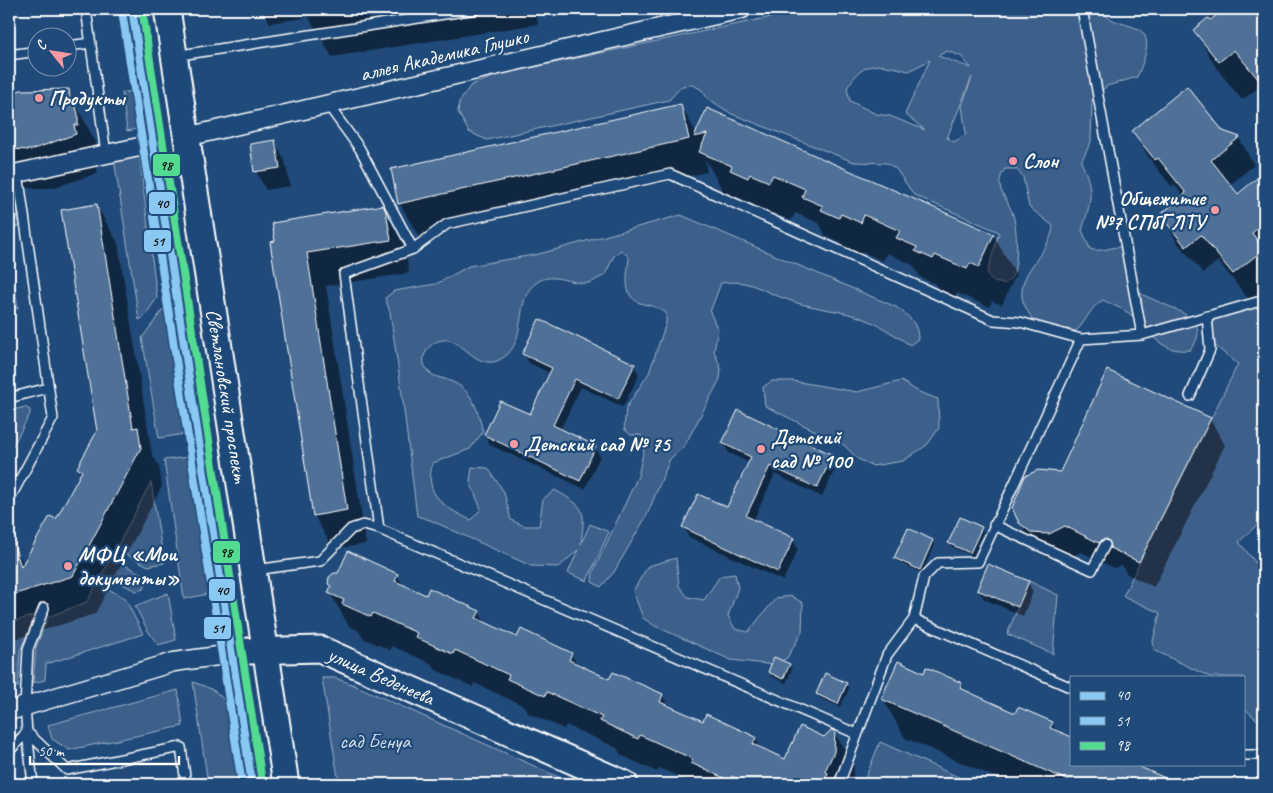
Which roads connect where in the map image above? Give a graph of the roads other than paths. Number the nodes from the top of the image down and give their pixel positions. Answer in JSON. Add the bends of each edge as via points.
{"nodes":[{"id":1,"x":86,"y":9,"type":"edge"},
{"id":2,"x":132,"y":9,"type":"edge"},
{"id":3,"x":167,"y":9,"type":"edge"},
{"id":4,"x":477,"y":9,"type":"edge"},
{"id":5,"x":742,"y":9,"type":"edge"},
{"id":6,"x":1082,"y":9,"type":"edge"},
{"id":7,"x":90,"y":42,"type":"junction"},
{"id":8,"x":78,"y":44,"type":"edge"},
{"id":9,"x":28,"y":52,"type":"edge"},
{"id":10,"x":9,"y":55,"type":"edge"},
{"id":11,"x":174,"y":56,"type":"junction"},
{"id":12,"x":328,"y":105,"type":"junction"},
{"id":13,"x":186,"y":137,"type":"junction"},
{"id":14,"x":153,"y":144,"type":"junction"},
{"id":15,"x":106,"y":154,"type":"junction"},
{"id":16,"x":13,"y":174,"type":"edge"},
{"id":17,"x":414,"y":248,"type":"junction"},
{"id":18,"x":1264,"y":300,"type":"edge"},
{"id":19,"x":1207,"y":316,"type":"junction"},
{"id":20,"x":1142,"y":335,"type":"junction"},
{"id":21,"x":1081,"y":340,"type":"junction"},
{"id":22,"x":48,"y":388,"type":"junction"},
{"id":23,"x":1190,"y":396,"type":"dead end"},
{"id":24,"x":9,"y":398,"type":"edge"},
{"id":25,"x":9,"y":500,"type":"edge"},
{"id":26,"x":994,"y":525,"type":"junction"},
{"id":27,"x":379,"y":529,"type":"junction"},
{"id":28,"x":1105,"y":545,"type":"dead end"},
{"id":29,"x":254,"y":570,"type":"junction"},
{"id":30,"x":44,"y":608,"type":"dead end"},
{"id":31,"x":914,"y":619,"type":"junction"},
{"id":32,"x":264,"y":649,"type":"junction"},
{"id":33,"x":232,"y":654,"type":"junction"},
{"id":34,"x":1070,"y":687,"type":"edge"},
{"id":35,"x":17,"y":708,"type":"edge"},
{"id":36,"x":27,"y":732,"type":"junction"},
{"id":37,"x":857,"y":734,"type":"junction"},
{"id":38,"x":9,"y":751,"type":"edge"},
{"id":39,"x":1246,"y":754,"type":"edge"},
{"id":40,"x":1264,"y":755,"type":"edge"},
{"id":41,"x":32,"y":784,"type":"edge"},
{"id":42,"x":186,"y":784,"type":"edge"},
{"id":43,"x":252,"y":784,"type":"edge"},
{"id":44,"x":286,"y":784,"type":"edge"},
{"id":45,"x":625,"y":784,"type":"edge"},
{"id":46,"x":839,"y":784,"type":"edge"}],
"edges":[{"from":1,"to":7,"type":"lane"},
{"from":2,"to":14,"type":"main road","name":"Светлановский проспект"},
{"from":3,"to":11,"type":"main road","name":"Светлановский проспект"},
{"from":4,"to":11,"type":"lane"},
{"from":5,"to":12,"type":"street","name":"аллея Академика Глушко"},
{"from":6,"to":20,"type":"lane"},
{"from":7,"to":8,"type":"lane"},
{"from":7,"to":15,"type":"lane"},
{"from":9,"to":10,"type":"lane"},
{"from":11,"to":13,"type":"main road","name":"Светлановский проспект"},
{"from":12,"to":13,"type":"street","name":"аллея Академика Глушко"},
{"from":12,"to":17,"type":"lane","via":[[360,149]]},
{"from":13,"to":29,"type":"main road","name":"Светлановский проспект"},
{"from":14,"to":15,"type":"street"},
{"from":14,"to":33,"type":"main road","name":"Светлановский проспект"},
{"from":15,"to":16,"type":"street"},
{"from":16,"to":22,"type":"lane"},
{"from":17,"to":21,"type":"lane","via":[[447,224],[670,174],[992,320],[1020,322]]},
{"from":17,"to":27,"type":"lane","via":[[344,274]]},
{"from":18,"to":19,"type":"lane"},
{"from":19,"to":20,"type":"lane"},
{"from":19,"to":23,"type":"lane","via":[[1210,350]]},
{"from":20,"to":21,"type":"lane"},
{"from":21,"to":26,"type":"lane"},
{"from":22,"to":24,"type":"lane"},
{"from":22,"to":25,"type":"lane","via":[[53,418]]},
{"from":26,"to":28,"type":"lane","via":[[1092,570]]},
{"from":26,"to":31,"type":"lane","via":[[978,562],[938,563],[924,577]]},
{"from":27,"to":29,"type":"lane","via":[[363,525],[351,529],[320,561]]},
{"from":27,"to":37,"type":"lane"},
{"from":29,"to":32,"type":"main road","name":"Светлановский проспект"},
{"from":30,"to":35,"type":"lane","via":[[28,649]]},
{"from":31,"to":34,"type":"lane"},
{"from":31,"to":37,"type":"lane","via":[[887,655]]},
{"from":32,"to":33,"type":"main road","name":"улица Веденеева"},
{"from":32,"to":44,"type":"main road","name":"Светлановский проспект"},
{"from":32,"to":45,"type":"main road","name":"улица Веденеева","via":[[320,649]]},
{"from":33,"to":35,"type":"street","name":"улица Веденеева","via":[[174,662]]},
{"from":33,"to":43,"type":"main road","name":"Светлановский проспект"},
{"from":35,"to":36,"type":"lane"},
{"from":36,"to":38,"type":"lane"},
{"from":36,"to":41,"type":"lane"},
{"from":36,"to":42,"type":"lane","via":[[67,770],[181,747]]},
{"from":37,"to":46,"type":"lane"},
{"from":39,"to":40,"type":"lane"}]}
